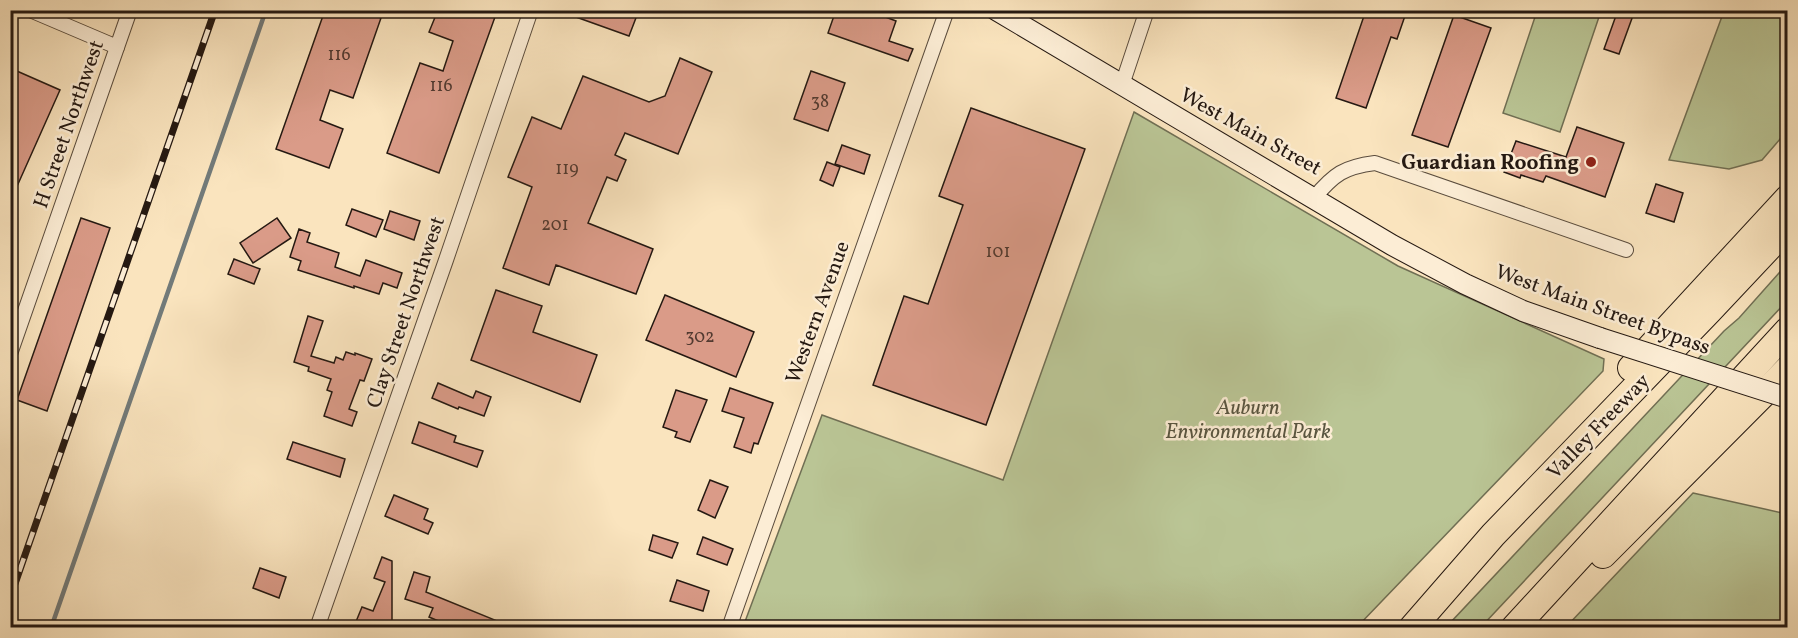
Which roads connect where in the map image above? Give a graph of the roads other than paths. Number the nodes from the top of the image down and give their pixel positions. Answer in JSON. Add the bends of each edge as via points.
{"nodes":[{"id":1,"x":30,"y":10,"type":"edge"},
{"id":2,"x":130,"y":10,"type":"edge"},
{"id":3,"x":531,"y":10,"type":"edge"},
{"id":4,"x":947,"y":10,"type":"edge"},
{"id":5,"x":996,"y":10,"type":"edge"},
{"id":6,"x":1147,"y":10,"type":"edge"},
{"id":7,"x":117,"y":47,"type":"junction"},
{"id":8,"x":1122,"y":84,"type":"junction"},
{"id":9,"x":1314,"y":198,"type":"junction"},
{"id":10,"x":1788,"y":198,"type":"edge"},
{"id":11,"x":1788,"y":227,"type":"edge"},
{"id":12,"x":1626,"y":250,"type":"dead end"},
{"id":13,"x":1788,"y":330,"type":"edge"},
{"id":14,"x":10,"y":354,"type":"edge"},
{"id":15,"x":1788,"y":369,"type":"edge"},
{"id":16,"x":1788,"y":398,"type":"edge"},
{"id":17,"x":1513,"y":515,"type":"junction"},
{"id":18,"x":317,"y":627,"type":"edge"},
{"id":19,"x":729,"y":627,"type":"edge"},
{"id":20,"x":1412,"y":627,"type":"edge"},
{"id":21,"x":1514,"y":627,"type":"edge"},
{"id":22,"x":1522,"y":627,"type":"edge"}],
"edges":[{"from":1,"to":7,"type":"street"},
{"from":2,"to":7,"type":"street","name":"H Street Northwest"},
{"from":3,"to":18,"type":"street","name":"Clay Street Northwest"},
{"from":4,"to":19,"type":"street","name":"Western Avenue"},
{"from":5,"to":8,"type":"main road","name":"West Main Street"},
{"from":6,"to":8,"type":"street"},
{"from":7,"to":14,"type":"street","name":"H Street Northwest"},
{"from":8,"to":9,"type":"main road","name":"West Main Street"},
{"from":9,"to":12,"type":"street","name":"West Main Street","via":[[1343,170],[1375,163]]},
{"from":9,"to":16,"type":"main road","name":"West Main Street Bypass","bridge":true,"via":[[1392,245],[1523,311]]},
{"from":10,"to":17,"type":"highway","via":[[1633,366],[1547,466]]},
{"from":11,"to":17,"type":"highway","name":"Valley Freeway"},
{"from":13,"to":21,"type":"highway"},
{"from":15,"to":22,"type":"highway","via":[[1605,553]]},
{"from":17,"to":20,"type":"highway","name":"Valley Freeway"}]}
